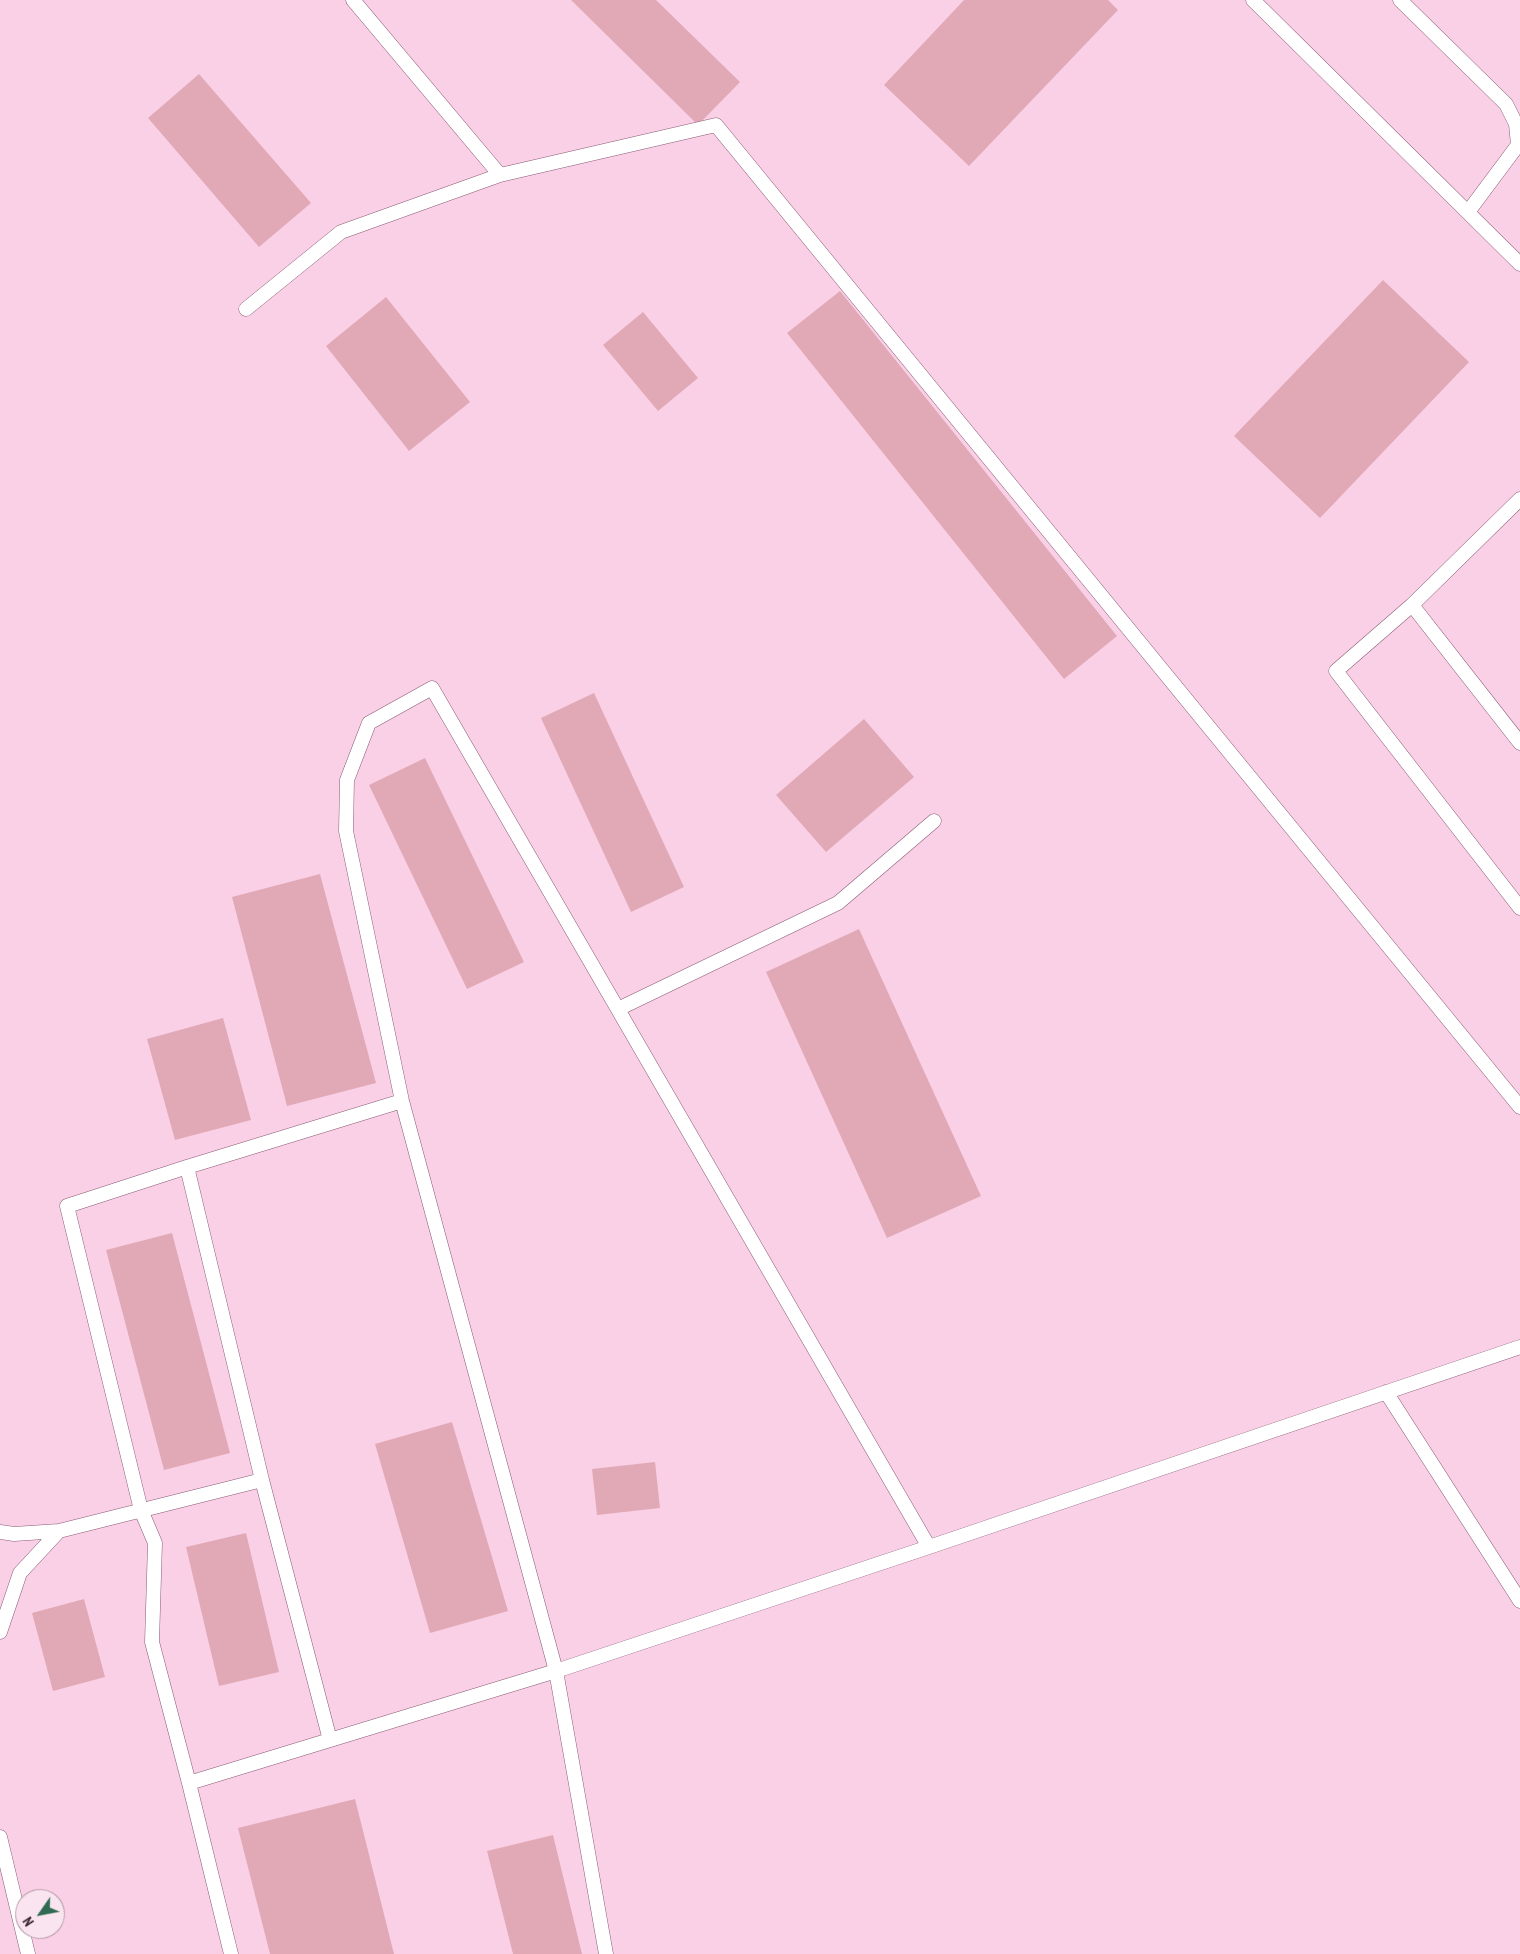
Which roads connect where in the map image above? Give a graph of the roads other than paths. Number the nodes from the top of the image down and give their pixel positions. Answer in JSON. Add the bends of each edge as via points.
{"nodes":[{"id":1,"x":353,"y":0,"type":"edge"},
{"id":2,"x":1254,"y":0,"type":"edge"},
{"id":3,"x":1402,"y":1,"type":"edge"},
{"id":4,"x":500,"y":175,"type":"junction"},
{"id":5,"x":1468,"y":212,"type":"junction"},
{"id":6,"x":1520,"y":264,"type":"edge"},
{"id":7,"x":246,"y":309,"type":"dead end"},
{"id":8,"x":1520,"y":500,"type":"edge"},
{"id":9,"x":1412,"y":605,"type":"junction"},
{"id":10,"x":1520,"y":743,"type":"edge"},
{"id":11,"x":934,"y":821,"type":"dead end"},
{"id":12,"x":1520,"y":908,"type":"edge"},
{"id":13,"x":618,"y":1009,"type":"junction"},
{"id":14,"x":402,"y":1101,"type":"junction"},
{"id":15,"x":1520,"y":1107,"type":"edge"},
{"id":16,"x":187,"y":1167,"type":"junction"},
{"id":17,"x":1520,"y":1347,"type":"edge"},
{"id":18,"x":1386,"y":1392,"type":"junction"},
{"id":19,"x":262,"y":1480,"type":"junction"},
{"id":20,"x":141,"y":1510,"type":"junction"},
{"id":21,"x":59,"y":1531,"type":"junction"},
{"id":22,"x":0,"y":1532,"type":"edge"},
{"id":23,"x":929,"y":1547,"type":"junction"},
{"id":24,"x":1520,"y":1601,"type":"edge"},
{"id":25,"x":0,"y":1632,"type":"edge"},
{"id":26,"x":556,"y":1671,"type":"junction"},
{"id":27,"x":330,"y":1740,"type":"junction"},
{"id":28,"x":189,"y":1783,"type":"junction"},
{"id":29,"x":0,"y":1837,"type":"edge"},
{"id":30,"x":28,"y":1954,"type":"edge"},
{"id":31,"x":231,"y":1954,"type":"edge"},
{"id":32,"x":606,"y":1954,"type":"edge"}],
"edges":[{"from":1,"to":4,"type":"lane"},
{"from":2,"to":5,"type":"lane"},
{"from":3,"to":5,"type":"lane","via":[[1506,104],[1516,124],[1518,145]]},
{"from":4,"to":7,"type":"lane","via":[[341,232]]},
{"from":4,"to":15,"type":"lane","via":[[716,125]]},
{"from":5,"to":6,"type":"lane"},
{"from":8,"to":9,"type":"lane"},
{"from":9,"to":10,"type":"lane"},
{"from":9,"to":12,"type":"lane","via":[[1336,671]]},
{"from":11,"to":13,"type":"lane","via":[[838,903]]},
{"from":13,"to":14,"type":"lane","via":[[432,688],[369,724],[346,780],[346,831]]},
{"from":13,"to":23,"type":"lane"},
{"from":14,"to":16,"type":"lane"},
{"from":14,"to":26,"type":"lane"},
{"from":16,"to":19,"type":"lane"},
{"from":16,"to":20,"type":"lane","via":[[67,1206]]},
{"from":17,"to":18,"type":"lane"},
{"from":18,"to":23,"type":"lane"},
{"from":18,"to":24,"type":"lane"},
{"from":19,"to":20,"type":"lane"},
{"from":19,"to":27,"type":"lane"},
{"from":20,"to":21,"type":"lane"},
{"from":20,"to":28,"type":"lane","via":[[155,1543],[152,1642]]},
{"from":21,"to":22,"type":"lane"},
{"from":21,"to":25,"type":"lane","via":[[20,1573]]},
{"from":23,"to":26,"type":"lane"},
{"from":26,"to":27,"type":"lane"},
{"from":26,"to":32,"type":"lane"},
{"from":27,"to":28,"type":"lane"},
{"from":28,"to":31,"type":"lane"},
{"from":29,"to":30,"type":"lane"}]}
